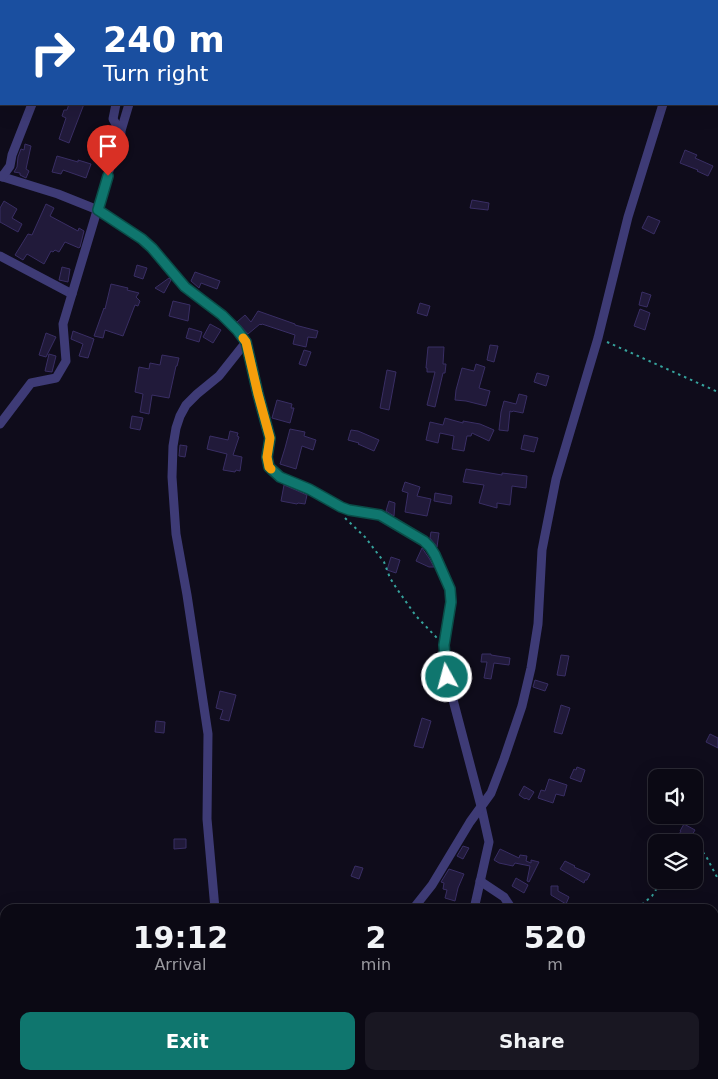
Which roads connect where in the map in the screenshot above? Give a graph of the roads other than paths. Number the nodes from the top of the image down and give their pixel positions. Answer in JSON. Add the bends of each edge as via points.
{"nodes":[{"id":1,"x":32,"y":105,"type":"edge"},
{"id":2,"x":116,"y":105,"type":"edge"},
{"id":3,"x":129,"y":105,"type":"edge"},
{"id":4,"x":663,"y":105,"type":"edge"},
{"id":5,"x":121,"y":132,"type":"junction"},
{"id":6,"x":1,"y":176,"type":"edge"},
{"id":7,"x":98,"y":210,"type":"junction"},
{"id":8,"x":0,"y":256,"type":"edge"},
{"id":9,"x":72,"y":294,"type":"junction"},
{"id":10,"x":246,"y":342,"type":"junction"},
{"id":11,"x":0,"y":424,"type":"edge"},
{"id":12,"x":481,"y":806,"type":"junction"},
{"id":13,"x":480,"y":881,"type":"junction"},
{"id":14,"x":215,"y":904,"type":"edge"},
{"id":15,"x":417,"y":904,"type":"edge"},
{"id":16,"x":475,"y":904,"type":"edge"},
{"id":17,"x":509,"y":904,"type":"edge"}],
"edges":[{"from":1,"to":6,"type":"street","via":[[10,166]]},
{"from":2,"to":5,"type":"street","via":[[113,119]]},
{"from":3,"to":5,"type":"street"},
{"from":4,"to":12,"type":"street","via":[[628,217],[598,338],[556,479],[542,550],[535,642],[522,706],[491,793]]},
{"from":5,"to":7,"type":"street"},
{"from":6,"to":7,"type":"street"},
{"from":7,"to":9,"type":"street"},
{"from":7,"to":10,"type":"street","via":[[142,239],[185,287],[222,315]]},
{"from":8,"to":9,"type":"street"},
{"from":9,"to":11,"type":"street","via":[[63,324],[66,362],[56,378],[31,383]]},
{"from":10,"to":12,"type":"street","via":[[270,438],[269,467],[280,477],[349,510],[380,515],[424,541],[435,555],[450,589],[444,645],[447,677]]},
{"from":10,"to":14,"type":"street","via":[[219,376],[186,405],[176,428],[172,477],[176,534],[208,734],[207,819]]},
{"from":12,"to":13,"type":"street","via":[[489,842]]},
{"from":12,"to":15,"type":"street"},
{"from":13,"to":16,"type":"street"},
{"from":13,"to":17,"type":"street","via":[[504,897]]}]}
